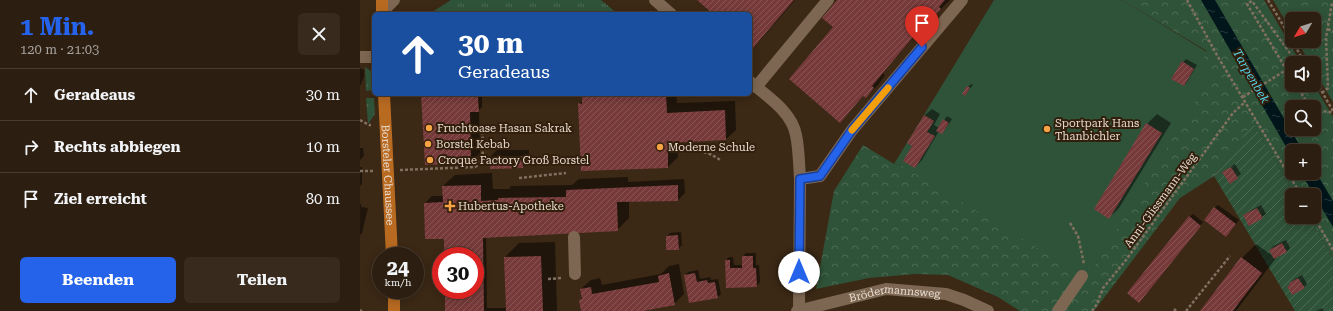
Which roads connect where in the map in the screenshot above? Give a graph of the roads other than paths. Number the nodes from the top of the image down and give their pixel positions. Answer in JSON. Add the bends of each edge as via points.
{"nodes":[{"id":1,"x":394,"y":0,"type":"edge"},
{"id":2,"x":655,"y":0,"type":"edge"},
{"id":3,"x":828,"y":0,"type":"edge"},
{"id":4,"x":962,"y":0,"type":"edge"},
{"id":5,"x":382,"y":9,"type":"edge"},
{"id":6,"x":669,"y":12,"type":"edge"},
{"id":7,"x":360,"y":57,"type":"edge"},
{"id":8,"x":372,"y":57,"type":"edge"},
{"id":9,"x":753,"y":84,"type":"edge"},
{"id":10,"x":384,"y":96,"type":"edge"},
{"id":11,"x":800,"y":179,"type":"junction"},
{"id":12,"x":574,"y":237,"type":"dead end"},
{"id":13,"x":392,"y":247,"type":"edge"},
{"id":14,"x":570,"y":276,"type":"road end"},
{"id":15,"x":1082,"y":276,"type":"road end"},
{"id":16,"x":394,"y":299,"type":"edge"},
{"id":17,"x":394,"y":311,"type":"edge"},
{"id":18,"x":798,"y":311,"type":"edge"},
{"id":19,"x":988,"y":311,"type":"edge"},
{"id":20,"x":1058,"y":311,"type":"edge"}],
"edges":[{"from":1,"to":5,"type":"street"},
{"from":2,"to":6,"type":"street"},
{"from":3,"to":9,"type":"street"},
{"from":4,"to":11,"type":"street","via":[[852,130],[820,176]]},
{"from":7,"to":8,"type":"street"},
{"from":9,"to":11,"type":"street","name":"Brödermannsweg","via":[[789,118],[796,134]]},
{"from":10,"to":13,"type":"main road","name":"Borsteler Chaussee"},
{"from":11,"to":18,"type":"street","name":"Brödermannsweg"},
{"from":12,"to":14,"type":"street"},
{"from":15,"to":20,"type":"street"},
{"from":16,"to":17,"type":"main road"},
{"from":18,"to":19,"type":"street","name":"Brödermannsweg","via":[[886,289],[946,294]]}]}
